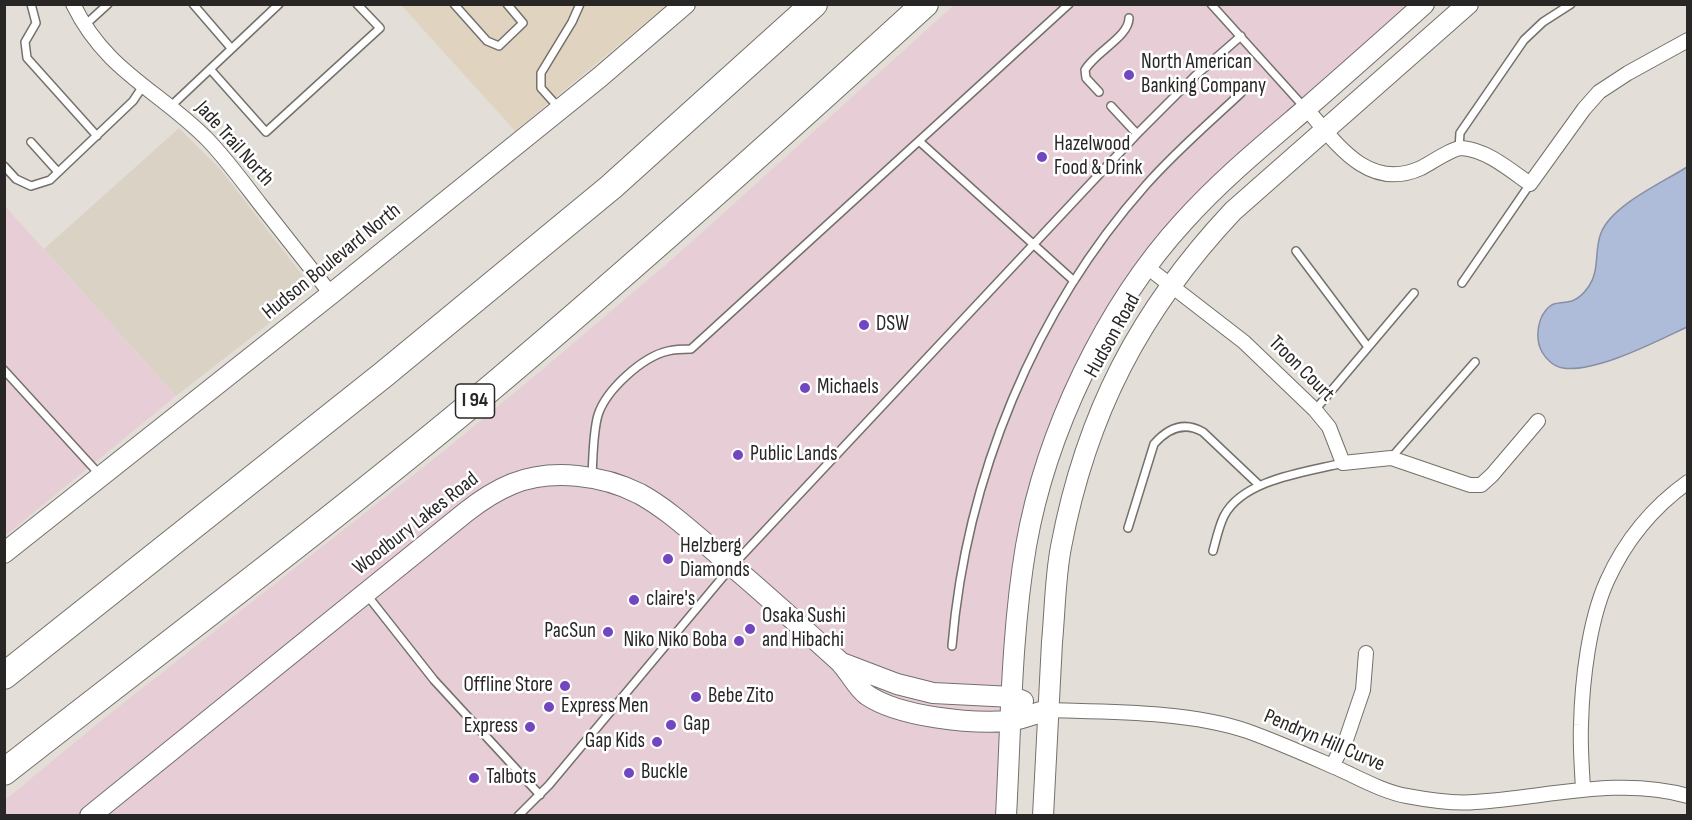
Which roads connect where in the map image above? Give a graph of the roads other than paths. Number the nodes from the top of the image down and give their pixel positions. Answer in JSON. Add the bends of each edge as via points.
{"nodes":[{"id":1,"x":31,"y":4,"type":"edge"},
{"id":2,"x":74,"y":4,"type":"edge"},
{"id":3,"x":108,"y":4,"type":"edge"},
{"id":4,"x":192,"y":4,"type":"edge"},
{"id":5,"x":279,"y":4,"type":"edge"},
{"id":6,"x":357,"y":4,"type":"edge"},
{"id":7,"x":454,"y":4,"type":"edge"},
{"id":8,"x":507,"y":4,"type":"edge"},
{"id":9,"x":580,"y":4,"type":"edge"},
{"id":10,"x":685,"y":4,"type":"edge"},
{"id":11,"x":814,"y":4,"type":"edge"},
{"id":12,"x":925,"y":4,"type":"edge"},
{"id":13,"x":1070,"y":4,"type":"edge"},
{"id":14,"x":1211,"y":4,"type":"edge"},
{"id":15,"x":1424,"y":4,"type":"edge"},
{"id":16,"x":1468,"y":4,"type":"edge"},
{"id":17,"x":1571,"y":4,"type":"edge"},
{"id":18,"x":1129,"y":18,"type":"dead end"},
{"id":19,"x":84,"y":25,"type":"junction"},
{"id":20,"x":1241,"y":36,"type":"junction"},
{"id":21,"x":1688,"y":40,"type":"edge"},
{"id":22,"x":231,"y":48,"type":"junction"},
{"id":23,"x":210,"y":69,"type":"junction"},
{"id":24,"x":143,"y":86,"type":"junction"},
{"id":25,"x":1099,"y":92,"type":"dead end"},
{"id":26,"x":1241,"y":93,"type":"dead end"},
{"id":27,"x":171,"y":106,"type":"junction"},
{"id":28,"x":1111,"y":106,"type":"dead end"},
{"id":29,"x":1306,"y":108,"type":"junction"},
{"id":30,"x":560,"y":109,"type":"junction"},
{"id":31,"x":1324,"y":130,"type":"junction"},
{"id":32,"x":1137,"y":134,"type":"junction"},
{"id":33,"x":97,"y":136,"type":"junction"},
{"id":34,"x":919,"y":141,"type":"junction"},
{"id":35,"x":31,"y":142,"type":"dead end"},
{"id":36,"x":1459,"y":148,"type":"junction"},
{"id":37,"x":4,"y":166,"type":"edge"},
{"id":38,"x":58,"y":172,"type":"junction"},
{"id":39,"x":1530,"y":184,"type":"junction"},
{"id":40,"x":1033,"y":244,"type":"junction"},
{"id":41,"x":1296,"y":251,"type":"dead end"},
{"id":42,"x":1147,"y":267,"type":"junction"},
{"id":43,"x":1074,"y":281,"type":"junction"},
{"id":44,"x":1462,"y":283,"type":"dead end"},
{"id":45,"x":1170,"y":285,"type":"junction"},
{"id":46,"x":1414,"y":293,"type":"dead end"},
{"id":47,"x":331,"y":294,"type":"junction"},
{"id":48,"x":1368,"y":347,"type":"junction"},
{"id":49,"x":1475,"y":362,"type":"dead end"},
{"id":50,"x":4,"y":370,"type":"edge"},
{"id":51,"x":1315,"y":410,"type":"junction"},
{"id":52,"x":1538,"y":421,"type":"dead end"},
{"id":53,"x":1391,"y":458,"type":"junction"},
{"id":54,"x":1343,"y":462,"type":"junction"},
{"id":55,"x":101,"y":476,"type":"junction"},
{"id":56,"x":591,"y":478,"type":"junction"},
{"id":57,"x":1688,"y":482,"type":"edge"},
{"id":58,"x":1259,"y":485,"type":"junction"},
{"id":59,"x":1128,"y":528,"type":"dead end"},
{"id":60,"x":1213,"y":551,"type":"dead end"},
{"id":61,"x":4,"y":554,"type":"edge"},
{"id":62,"x":732,"y":566,"type":"junction"},
{"id":63,"x":365,"y":593,"type":"junction"},
{"id":64,"x":952,"y":646,"type":"dead end"},
{"id":65,"x":1366,"y":653,"type":"dead end"},
{"id":66,"x":841,"y":663,"type":"junction"},
{"id":67,"x":4,"y":676,"type":"edge"},
{"id":68,"x":1013,"y":697,"type":"junction"},
{"id":69,"x":1048,"y":710,"type":"junction"},
{"id":70,"x":1011,"y":721,"type":"junction"},
{"id":71,"x":1332,"y":766,"type":"junction"},
{"id":72,"x":4,"y":772,"type":"edge"},
{"id":73,"x":1583,"y":790,"type":"junction"},
{"id":74,"x":540,"y":795,"type":"junction"},
{"id":75,"x":1688,"y":796,"type":"edge"},
{"id":76,"x":1473,"y":809,"type":"edge"},
{"id":77,"x":90,"y":816,"type":"edge"},
{"id":78,"x":518,"y":816,"type":"edge"},
{"id":79,"x":1006,"y":816,"type":"edge"},
{"id":80,"x":1043,"y":816,"type":"edge"}],
"edges":[{"from":1,"to":33,"type":"lane","via":[[36,22],[25,42],[27,58]]},
{"from":2,"to":19,"type":"street","name":"Jade Trail North"},
{"from":3,"to":19,"type":"lane"},
{"from":4,"to":22,"type":"lane"},
{"from":5,"to":22,"type":"lane"},
{"from":6,"to":23,"type":"lane","via":[[380,28],[266,132]]},
{"from":7,"to":8,"type":"lane","via":[[487,41],[499,46],[523,23]]},
{"from":9,"to":30,"type":"lane","via":[[541,73],[541,88]]},
{"from":10,"to":30,"type":"street","name":"Hudson Boulevard North"},
{"from":11,"to":67,"type":"highway","via":[[611,187],[383,375]]},
{"from":12,"to":72,"type":"highway","number":"I 94","via":[[697,211],[488,390]]},
{"from":13,"to":34,"type":"lane"},
{"from":14,"to":20,"type":"lane"},
{"from":15,"to":29,"type":"street","name":"Hudson Road"},
{"from":16,"to":31,"type":"street","name":"Hudson Road"},
{"from":17,"to":36,"type":"lane","via":[[1524,40],[1460,133]]},
{"from":18,"to":25,"type":"lane","via":[[1127,28],[1085,70],[1086,78]]},
{"from":19,"to":24,"type":"street","name":"Jade Trail North","via":[[111,60]]},
{"from":20,"to":29,"type":"lane"},
{"from":20,"to":32,"type":"lane"},
{"from":21,"to":39,"type":"street","via":[[1599,92]]},
{"from":22,"to":23,"type":"lane"},
{"from":23,"to":27,"type":"lane"},
{"from":24,"to":27,"type":"street","name":"Jade Trail North"},
{"from":24,"to":33,"type":"lane"},
{"from":26,"to":43,"type":"lane","via":[[1146,184]]},
{"from":27,"to":47,"type":"street","name":"Jade Trail North","via":[[219,152]]},
{"from":28,"to":32,"type":"lane"},
{"from":29,"to":31,"type":"street"},
{"from":29,"to":42,"type":"street","name":"Hudson Road","via":[[1212,192]]},
{"from":30,"to":47,"type":"street","name":"Hudson Boulevard North"},
{"from":31,"to":36,"type":"street","via":[[1359,165],[1378,173],[1419,169]]},
{"from":31,"to":45,"type":"street","name":"Hudson Road","via":[[1233,211]]},
{"from":32,"to":40,"type":"lane"},
{"from":33,"to":38,"type":"lane"},
{"from":34,"to":40,"type":"lane"},
{"from":34,"to":56,"type":"lane","via":[[691,349],[666,351],[642,363],[607,396],[597,416]]},
{"from":35,"to":38,"type":"lane"},
{"from":36,"to":39,"type":"street","via":[[1480,151]]},
{"from":37,"to":38,"type":"lane","via":[[16,179],[31,186],[51,180]]},
{"from":39,"to":44,"type":"lane"},
{"from":40,"to":43,"type":"lane"},
{"from":40,"to":62,"type":"lane"},
{"from":41,"to":48,"type":"lane"},
{"from":42,"to":45,"type":"street","name":"Troon Court"},
{"from":42,"to":68,"type":"street","name":"Hudson Road","via":[[1121,304],[1082,376],[1050,455],[1026,545]]},
{"from":43,"to":64,"type":"lane","via":[[1033,354],[997,438],[970,527]]},
{"from":45,"to":51,"type":"street","name":"Troon Court","via":[[1244,342]]},
{"from":45,"to":69,"type":"street","name":"Hudson Road","via":[[1109,390],[1080,467],[1060,549]]},
{"from":46,"to":48,"type":"lane"},
{"from":47,"to":55,"type":"street","name":"Hudson Boulevard North"},
{"from":48,"to":51,"type":"lane"},
{"from":49,"to":53,"type":"lane"},
{"from":50,"to":55,"type":"lane"},
{"from":51,"to":54,"type":"street","name":"Troon Court","via":[[1329,428]]},
{"from":52,"to":53,"type":"street","via":[[1481,485],[1470,485]]},
{"from":53,"to":54,"type":"street"},
{"from":54,"to":58,"type":"lane"},
{"from":55,"to":61,"type":"street","name":"Hudson Boulevard North"},
{"from":56,"to":62,"type":"street","name":"Woodbury Lakes Road","via":[[616,484],[657,505]]},
{"from":56,"to":63,"type":"street","name":"Woodbury Lakes Road","via":[[566,475],[513,483],[465,512]]},
{"from":57,"to":73,"type":"street","via":[[1657,506],[1633,535],[1607,581],[1583,682]]},
{"from":58,"to":59,"type":"lane","via":[[1203,432],[1179,426],[1154,444]]},
{"from":58,"to":60,"type":"lane","via":[[1224,515]]},
{"from":62,"to":66,"type":"street","name":"Woodbury Lakes Road"},
{"from":62,"to":74,"type":"lane"},
{"from":63,"to":74,"type":"lane","via":[[434,680]]},
{"from":63,"to":77,"type":"street","name":"Woodbury Lakes Road"},
{"from":65,"to":71,"type":"street","via":[[1363,690],[1346,740]]},
{"from":66,"to":68,"type":"street","via":[[933,693]]},
{"from":66,"to":70,"type":"street","name":"Woodbury Lakes Road","via":[[866,694],[893,707],[926,716]]},
{"from":68,"to":69,"type":"street"},
{"from":68,"to":70,"type":"street","name":"Hudson Road"},
{"from":69,"to":70,"type":"street","name":"Woodbury Lakes Road"},
{"from":69,"to":71,"type":"street","name":"Pendryn Hill Curve","via":[[1215,722]]},
{"from":69,"to":80,"type":"street","name":"Hudson Road"},
{"from":70,"to":79,"type":"street","name":"Hudson Road"},
{"from":71,"to":76,"type":"street","name":"Pendryn Hill Curve","via":[[1405,796]]},
{"from":73,"to":75,"type":"street","name":"Pendryn Hill Curve","via":[[1632,788]]},
{"from":73,"to":76,"type":"street","name":"Pendryn Hill Curve"},
{"from":74,"to":78,"type":"lane"}]}
